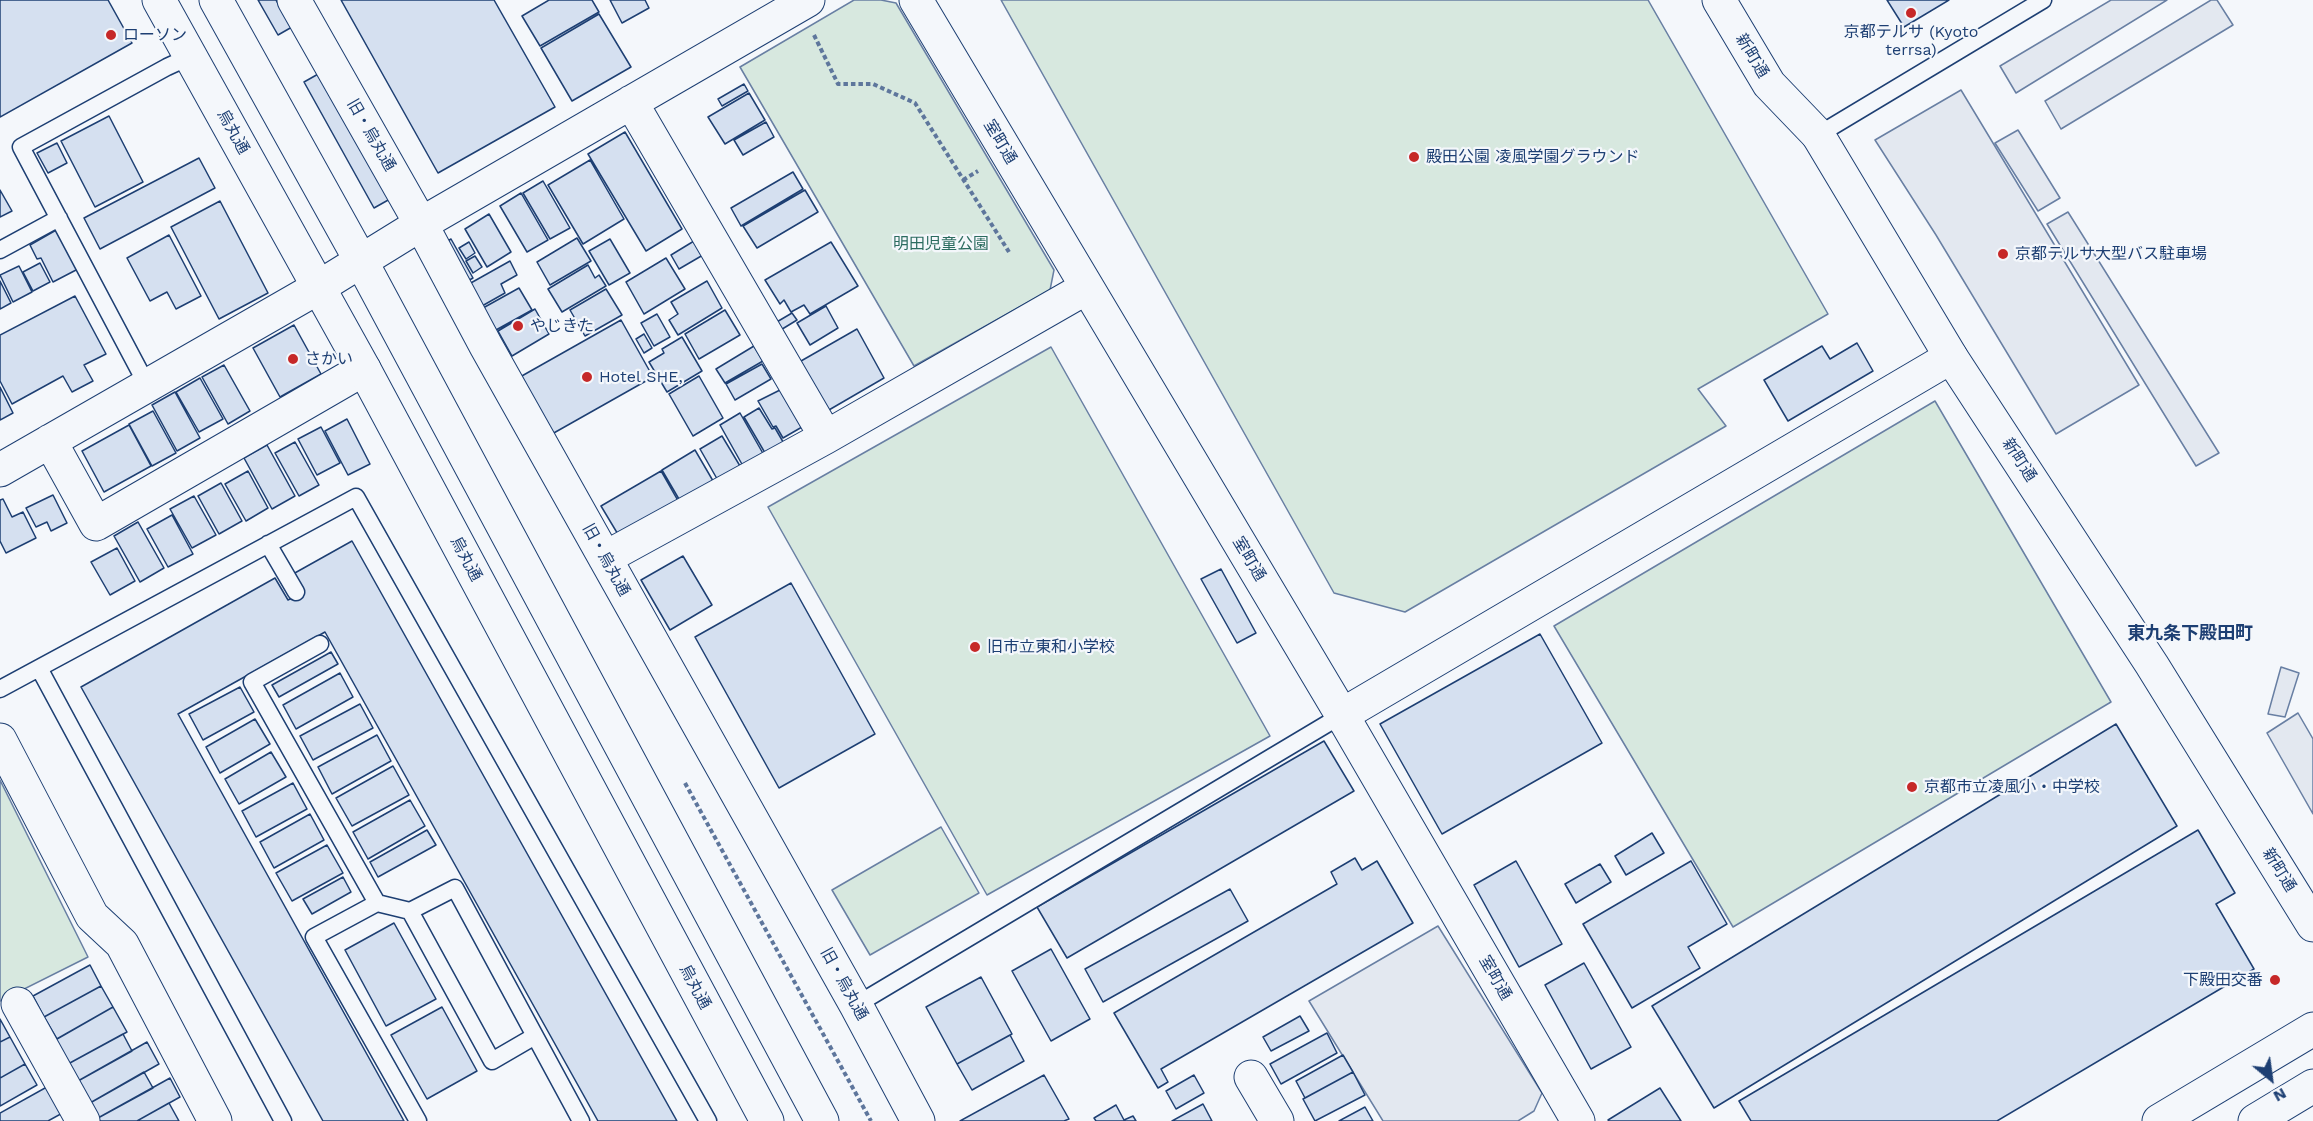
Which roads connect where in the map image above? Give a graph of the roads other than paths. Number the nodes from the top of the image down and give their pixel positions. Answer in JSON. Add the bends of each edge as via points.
{"nodes":[{"id":1,"x":159,"y":0,"type":"edge"},
{"id":2,"x":216,"y":0,"type":"edge"},
{"id":3,"x":294,"y":0,"type":"edge"},
{"id":4,"x":916,"y":0,"type":"edge"},
{"id":5,"x":1719,"y":0,"type":"edge"},
{"id":6,"x":2043,"y":0,"type":"edge"},
{"id":7,"x":804,"y":2,"type":"edge"},
{"id":8,"x":191,"y":56,"type":"junction"},
{"id":9,"x":631,"y":102,"type":"junction"},
{"id":10,"x":1818,"y":135,"type":"junction"},
{"id":11,"x":59,"y":218,"type":"junction"},
{"id":12,"x":421,"y":224,"type":"junction"},
{"id":13,"x":0,"y":250,"type":"edge"},
{"id":14,"x":361,"y":261,"type":"junction"},
{"id":15,"x":319,"y":286,"type":"junction"},
{"id":16,"x":1086,"y":288,"type":"junction"},
{"id":17,"x":1951,"y":357,"type":"junction"},
{"id":18,"x":364,"y":369,"type":"junction"},
{"id":19,"x":147,"y":385,"type":"junction"},
{"id":20,"x":826,"y":437,"type":"junction"},
{"id":21,"x":50,"y":441,"type":"junction"},
{"id":22,"x":0,"y":470,"type":"edge"},
{"id":23,"x":268,"y":544,"type":"junction"},
{"id":24,"x":605,"y":558,"type":"junction"},
{"id":25,"x":296,"y":592,"type":"dead end"},
{"id":26,"x":320,"y":644,"type":"dead end"},
{"id":27,"x":39,"y":668,"type":"junction"},
{"id":28,"x":0,"y":689,"type":"edge"},
{"id":29,"x":1342,"y":715,"type":"junction"},
{"id":30,"x":0,"y":740,"type":"edge"},
{"id":31,"x":377,"y":903,"type":"junction"},
{"id":32,"x":410,"y":911,"type":"junction"},
{"id":33,"x":2313,"y":926,"type":"edge"},
{"id":34,"x":18,"y":1004,"type":"dead end"},
{"id":35,"x":856,"y":1005,"type":"junction"},
{"id":36,"x":2313,"y":1029,"type":"edge"},
{"id":37,"x":535,"y":1036,"type":"junction"},
{"id":38,"x":1251,"y":1077,"type":"dead end"},
{"id":39,"x":2313,"y":1086,"type":"edge"},
{"id":40,"x":1566,"y":1117,"type":"edge"},
{"id":41,"x":75,"y":1118,"type":"edge"},
{"id":42,"x":215,"y":1121,"type":"edge"},
{"id":43,"x":283,"y":1121,"type":"edge"},
{"id":44,"x":418,"y":1121,"type":"edge"},
{"id":45,"x":581,"y":1121,"type":"edge"},
{"id":46,"x":708,"y":1121,"type":"edge"},
{"id":47,"x":767,"y":1121,"type":"edge"},
{"id":48,"x":822,"y":1121,"type":"edge"},
{"id":49,"x":918,"y":1121,"type":"edge"},
{"id":50,"x":1277,"y":1121,"type":"edge"},
{"id":51,"x":2159,"y":1121,"type":"edge"},
{"id":52,"x":2256,"y":1121,"type":"edge"}],
"edges":[{"from":1,"to":8,"type":"street","name":"烏丸通"},
{"from":2,"to":14,"type":"street"},
{"from":3,"to":12,"type":"street","name":"旧・烏丸通"},
{"from":4,"to":16,"type":"street","name":"室町通"},
{"from":5,"to":10,"type":"street","name":"新町通","via":[[1768,84]]},
{"from":6,"to":10,"type":"lane"},
{"from":7,"to":9,"type":"street"},
{"from":8,"to":11,"type":"lane","via":[[21,147]]},
{"from":8,"to":15,"type":"street","name":"烏丸通"},
{"from":9,"to":12,"type":"street"},
{"from":9,"to":20,"type":"street"},
{"from":10,"to":17,"type":"street","name":"新町通"},
{"from":11,"to":13,"type":"lane"},
{"from":11,"to":19,"type":"lane"},
{"from":12,"to":14,"type":"street"},
{"from":12,"to":24,"type":"street","name":"旧・烏丸通"},
{"from":14,"to":15,"type":"street"},
{"from":14,"to":48,"type":"street"},
{"from":15,"to":18,"type":"street","name":"烏丸通"},
{"from":15,"to":19,"type":"street"},
{"from":16,"to":20,"type":"street"},
{"from":16,"to":29,"type":"street","name":"室町通"},
{"from":17,"to":29,"type":"street"},
{"from":17,"to":33,"type":"street","name":"新町通","via":[[2152,665]]},
{"from":18,"to":21,"type":"street","via":[[96,524]]},
{"from":18,"to":47,"type":"street","name":"烏丸通"},
{"from":19,"to":21,"type":"street"},
{"from":20,"to":24,"type":"street"},
{"from":21,"to":22,"type":"street"},
{"from":23,"to":25,"type":"lane"},
{"from":23,"to":27,"type":"lane"},
{"from":23,"to":46,"type":"lane","via":[[356,497]]},
{"from":24,"to":35,"type":"street","name":"旧・烏丸通"},
{"from":26,"to":31,"type":"lane","via":[[252,682]]},
{"from":27,"to":28,"type":"lane"},
{"from":27,"to":43,"type":"lane"},
{"from":29,"to":35,"type":"lane"},
{"from":29,"to":40,"type":"street","name":"室町通"},
{"from":30,"to":42,"type":"street","via":[[92,916],[122,944]]},
{"from":31,"to":32,"type":"lane"},
{"from":31,"to":44,"type":"lane","via":[[314,937]]},
{"from":32,"to":37,"type":"lane","via":[[455,888]]},
{"from":32,"to":37,"type":"lane","via":[[492,1061]]},
{"from":34,"to":41,"type":"street"},
{"from":35,"to":49,"type":"street","name":"旧・烏丸通"},
{"from":36,"to":51,"type":"street"},
{"from":37,"to":45,"type":"lane"},
{"from":38,"to":50,"type":"street"},
{"from":39,"to":52,"type":"street"}]}
